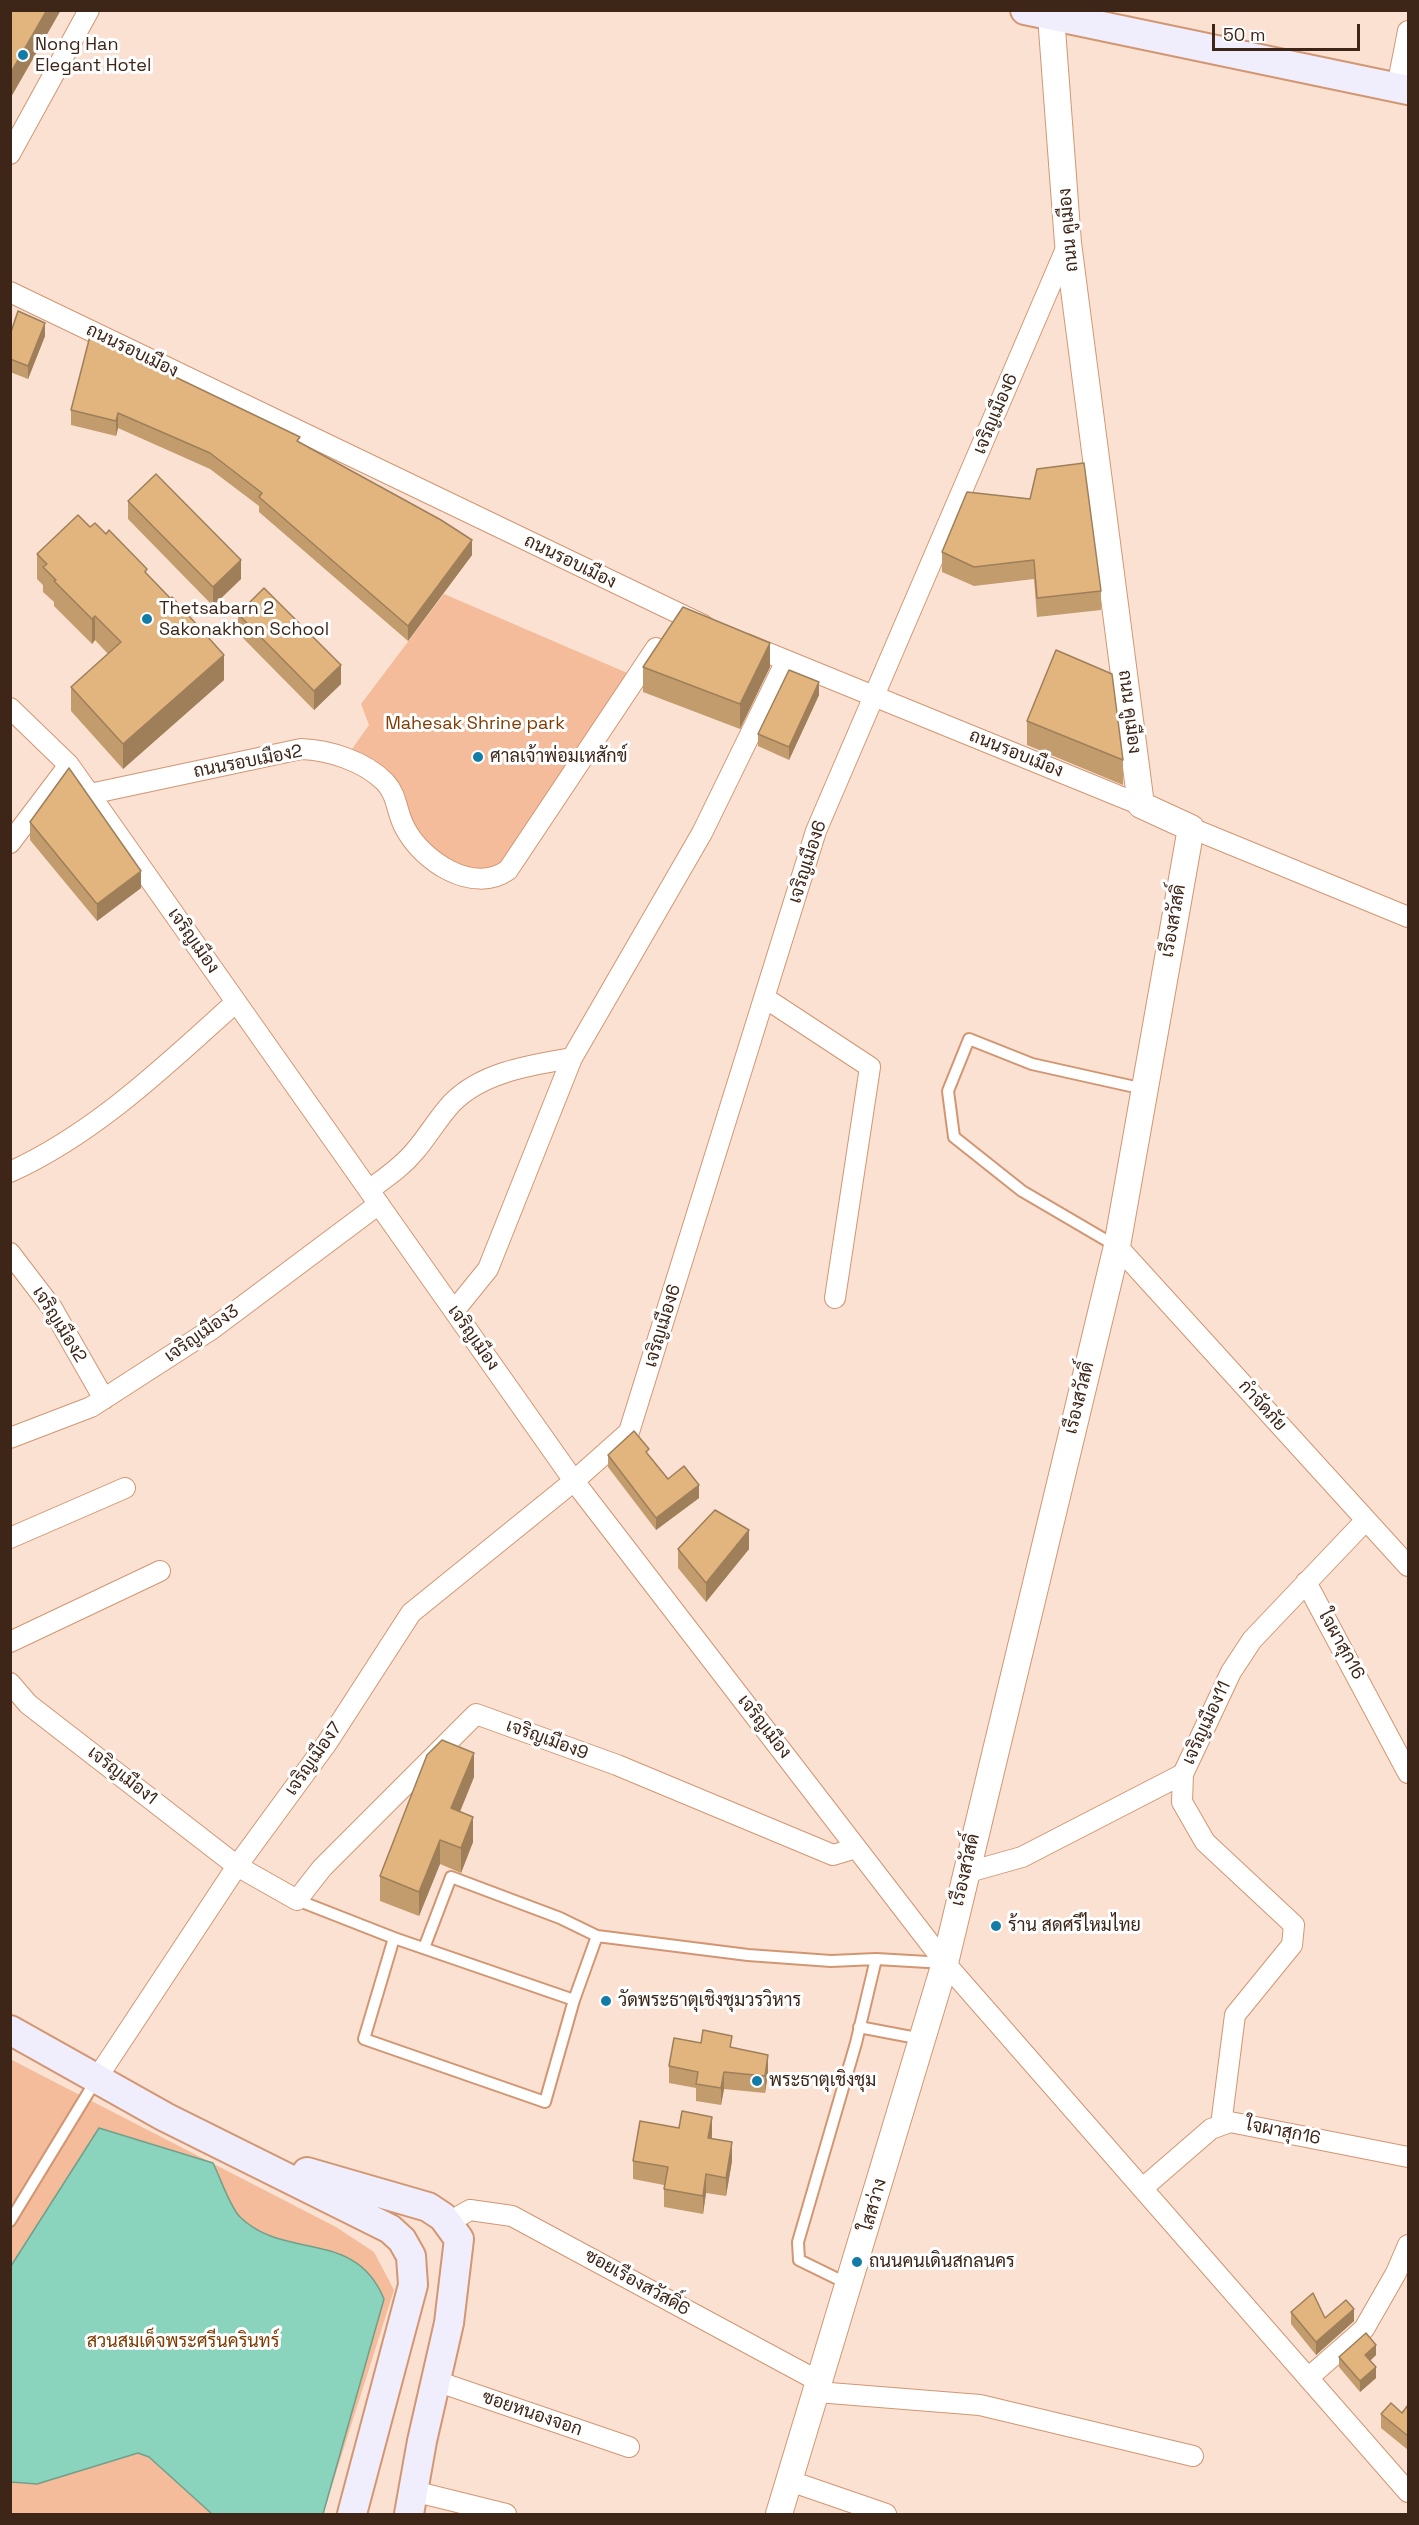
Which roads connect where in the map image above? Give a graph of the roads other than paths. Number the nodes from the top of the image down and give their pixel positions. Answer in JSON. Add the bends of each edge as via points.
{"nodes":[{"id":1,"x":88,"y":10,"type":"edge"},
{"id":2,"x":1044,"y":12,"type":"edge"},
{"id":3,"x":1408,"y":31,"type":"edge"},
{"id":4,"x":1403,"y":89,"type":"edge"},
{"id":5,"x":10,"y":154,"type":"edge"},
{"id":6,"x":1068,"y":243,"type":"junction"},
{"id":7,"x":10,"y":292,"type":"edge"},
{"id":8,"x":679,"y":615,"type":"junction"},
{"id":9,"x":786,"y":661,"type":"junction"},
{"id":10,"x":875,"y":696,"type":"junction"},
{"id":11,"x":10,"y":708,"type":"edge"},
{"id":12,"x":69,"y":765,"type":"junction"},
{"id":13,"x":90,"y":794,"type":"junction"},
{"id":14,"x":1141,"y":805,"type":"junction"},
{"id":15,"x":1191,"y":828,"type":"junction"},
{"id":16,"x":10,"y":843,"type":"edge"},
{"id":17,"x":1408,"y":917,"type":"edge"},
{"id":18,"x":765,"y":998,"type":"junction"},
{"id":19,"x":236,"y":1002,"type":"junction"},
{"id":20,"x":572,"y":1058,"type":"junction"},
{"id":21,"x":1144,"y":1089,"type":"junction"},
{"id":22,"x":10,"y":1172,"type":"edge"},
{"id":23,"x":374,"y":1197,"type":"junction"},
{"id":24,"x":1117,"y":1246,"type":"junction"},
{"id":25,"x":10,"y":1253,"type":"edge"},
{"id":26,"x":835,"y":1298,"type":"dead end"},
{"id":27,"x":454,"y":1311,"type":"junction"},
{"id":28,"x":104,"y":1399,"type":"junction"},
{"id":29,"x":10,"y":1438,"type":"edge"},
{"id":30,"x":574,"y":1481,"type":"junction"},
{"id":31,"x":125,"y":1488,"type":"dead end"},
{"id":32,"x":1365,"y":1520,"type":"junction"},
{"id":33,"x":10,"y":1538,"type":"edge"},
{"id":34,"x":1408,"y":1566,"type":"edge"},
{"id":35,"x":160,"y":1571,"type":"dead end"},
{"id":36,"x":1306,"y":1582,"type":"junction"},
{"id":37,"x":10,"y":1642,"type":"edge"},
{"id":38,"x":10,"y":1683,"type":"edge"},
{"id":39,"x":1408,"y":1773,"type":"edge"},
{"id":40,"x":1183,"y":1774,"type":"junction"},
{"id":41,"x":856,"y":1848,"type":"junction"},
{"id":42,"x":237,"y":1866,"type":"junction"},
{"id":43,"x":965,"y":1873,"type":"junction"},
{"id":44,"x":297,"y":1900,"type":"junction"},
{"id":45,"x":597,"y":1936,"type":"junction"},
{"id":46,"x":394,"y":1938,"type":"junction"},
{"id":47,"x":424,"y":1948,"type":"junction"},
{"id":48,"x":876,"y":1959,"type":"junction"},
{"id":49,"x":945,"y":1963,"type":"junction"},
{"id":50,"x":574,"y":2000,"type":"junction"},
{"id":51,"x":859,"y":2027,"type":"junction"},
{"id":52,"x":10,"y":2030,"type":"edge"},
{"id":53,"x":923,"y":2040,"type":"junction"},
{"id":54,"x":97,"y":2078,"type":"junction"},
{"id":55,"x":1221,"y":2125,"type":"junction"},
{"id":56,"x":225,"y":2147,"type":"junction"},
{"id":57,"x":1408,"y":2157,"type":"edge"},
{"id":58,"x":1144,"y":2187,"type":"junction"},
{"id":59,"x":10,"y":2221,"type":"edge"},
{"id":60,"x":448,"y":2222,"type":"junction"},
{"id":61,"x":1408,"y":2246,"type":"edge"},
{"id":62,"x":850,"y":2285,"type":"junction"},
{"id":63,"x":1308,"y":2378,"type":"junction"},
{"id":64,"x":436,"y":2381,"type":"junction"},
{"id":65,"x":819,"y":2387,"type":"junction"},
{"id":66,"x":629,"y":2447,"type":"dead end"},
{"id":67,"x":1193,"y":2456,"type":"dead end"},
{"id":68,"x":790,"y":2481,"type":"junction"},
{"id":69,"x":1408,"y":2492,"type":"edge"},
{"id":70,"x":411,"y":2503,"type":"edge"},
{"id":71,"x":352,"y":2514,"type":"edge"},
{"id":72,"x":506,"y":2514,"type":"edge"},
{"id":73,"x":779,"y":2514,"type":"edge"},
{"id":74,"x":886,"y":2514,"type":"edge"}],
"edges":[{"from":1,"to":5,"type":"street"},
{"from":2,"to":4,"type":"main road","name":"ถนน คูเมือง"},
{"from":2,"to":6,"type":"street","name":"ถนน คูเมือง"},
{"from":3,"to":4,"type":"street"},
{"from":6,"to":10,"type":"street","name":"เจริญเมือง6"},
{"from":6,"to":14,"type":"street","name":"ถนน คูเมือง"},
{"from":7,"to":8,"type":"street","name":"ถนนรอบเมือง"},
{"from":8,"to":9,"type":"street","name":"ถนนรอบเมือง"},
{"from":8,"to":13,"type":"street","name":"ถนนรอบเมือง2","via":[[508,870],[500,876],[463,875],[437,864],[404,827],[394,793],[383,780],[351,761],[316,750],[301,749]]},
{"from":9,"to":10,"type":"street","name":"ถนนรอบเมือง"},
{"from":9,"to":20,"type":"street","via":[[702,833]]},
{"from":10,"to":14,"type":"street","name":"ถนนรอบเมือง"},
{"from":10,"to":18,"type":"street","name":"เจริญเมือง6","via":[[816,831]]},
{"from":11,"to":12,"type":"street","name":"เจริญเมือง"},
{"from":12,"to":13,"type":"street","name":"เจริญเมือง"},
{"from":12,"to":16,"type":"street"},
{"from":13,"to":19,"type":"street","name":"เจริญเมือง"},
{"from":14,"to":15,"type":"street"},
{"from":15,"to":17,"type":"street"},
{"from":15,"to":21,"type":"street","name":"เรืองสวัสดิ์"},
{"from":18,"to":26,"type":"street","via":[[870,1067]]},
{"from":18,"to":30,"type":"street","name":"เจริญเมือง6","via":[[629,1432]]},
{"from":19,"to":22,"type":"street","via":[[115,1108],[39,1159]]},
{"from":19,"to":23,"type":"street","name":"เจริญเมือง"},
{"from":20,"to":23,"type":"street","name":"เจริญเมือง3","via":[[514,1070],[466,1092],[452,1103]]},
{"from":20,"to":27,"type":"street","via":[[488,1269]]},
{"from":21,"to":24,"type":"street","name":"เรืองสวัสดิ์"},
{"from":21,"to":24,"type":"lane","via":[[1032,1064],[969,1039],[948,1091],[954,1137],[1022,1191]]},
{"from":23,"to":27,"type":"street","name":"เจริญเมือง"},
{"from":23,"to":28,"type":"street","name":"เจริญเมือง3","via":[[212,1329]]},
{"from":24,"to":32,"type":"street","name":"กำจัดภัย"},
{"from":24,"to":43,"type":"street","name":"เรืองสวัสดิ์"},
{"from":25,"to":28,"type":"street","name":"เจริญเมือง2","via":[[52,1308]]},
{"from":27,"to":30,"type":"street","name":"เจริญเมือง"},
{"from":28,"to":29,"type":"street","name":"เจริญเมือง3"},
{"from":30,"to":41,"type":"street","name":"เจริญเมือง"},
{"from":30,"to":42,"type":"street","name":"เจริญเมือง7","via":[[411,1613],[327,1743]]},
{"from":31,"to":33,"type":"street"},
{"from":32,"to":34,"type":"street","name":"กำจัดภัย"},
{"from":32,"to":36,"type":"street","name":"เจริญเมือง11"},
{"from":35,"to":37,"type":"street"},
{"from":36,"to":39,"type":"street","name":"ใจผาสุก16"},
{"from":36,"to":40,"type":"street","name":"เจริญเมือง11","via":[[1252,1640],[1231,1672]]},
{"from":38,"to":42,"type":"street","name":"เจริญเมือง1","via":[[28,1704]]},
{"from":40,"to":43,"type":"street","name":"เจริญเมือง11","via":[[1022,1857]]},
{"from":40,"to":55,"type":"street","via":[[1182,1802],[1205,1842],[1294,1925],[1292,1945],[1235,2015]]},
{"from":41,"to":44,"type":"street","name":"เจริญเมือง9","via":[[833,1855],[617,1765],[476,1714],[322,1868]]},
{"from":41,"to":49,"type":"street","name":"เจริญเมือง"},
{"from":42,"to":44,"type":"street","name":"เจริญเมือง1"},
{"from":42,"to":54,"type":"street","name":"เจริญเมือง7"},
{"from":43,"to":49,"type":"street","name":"เรืองสวัสดิ์"},
{"from":44,"to":46,"type":"lane"},
{"from":45,"to":47,"type":"lane","via":[[451,1877]]},
{"from":45,"to":48,"type":"lane","via":[[748,1955],[831,1961]]},
{"from":45,"to":50,"type":"lane"},
{"from":46,"to":47,"type":"lane"},
{"from":46,"to":50,"type":"lane","via":[[364,2040],[545,2102]]},
{"from":47,"to":50,"type":"lane"},
{"from":48,"to":49,"type":"lane"},
{"from":48,"to":51,"type":"lane"},
{"from":49,"to":53,"type":"street","name":"ใสสว่าง"},
{"from":49,"to":58,"type":"street","name":"เจริญเมือง"},
{"from":51,"to":53,"type":"lane"},
{"from":51,"to":62,"type":"lane","via":[[798,2242],[800,2260]]},
{"from":52,"to":54,"type":"main road"},
{"from":53,"to":62,"type":"street","name":"ใสสว่าง"},
{"from":54,"to":56,"type":"main road"},
{"from":54,"to":59,"type":"lane"},
{"from":55,"to":57,"type":"street","name":"ใจผาสุก16","via":[[1230,2122]]},
{"from":55,"to":58,"type":"street","name":"ใจผาสุก16","via":[[1210,2129]]},
{"from":56,"to":60,"type":"main road","via":[[428,2207]]},
{"from":56,"to":71,"type":"main road","via":[[370,2217],[402,2240],[411,2256],[413,2285]]},
{"from":58,"to":63,"type":"street","name":"เจริญเมือง"},
{"from":60,"to":64,"type":"main road","via":[[459,2239],[460,2251]]},
{"from":60,"to":65,"type":"street","name":"ซอยเรืองสวัสดิ์6","via":[[470,2210],[513,2216]]},
{"from":61,"to":63,"type":"street","via":[[1364,2329]]},
{"from":62,"to":65,"type":"street","name":"ใสสว่าง"},
{"from":63,"to":69,"type":"street","name":"เจริญเมือง"},
{"from":64,"to":66,"type":"street","name":"ซอยหนองจอก"},
{"from":64,"to":70,"type":"main road"},
{"from":65,"to":67,"type":"street","via":[[980,2405]]},
{"from":65,"to":68,"type":"street","name":"ใสสว่าง"},
{"from":68,"to":73,"type":"street","name":"ใสสว่าง"},
{"from":68,"to":74,"type":"street"},
{"from":70,"to":72,"type":"street"}]}
